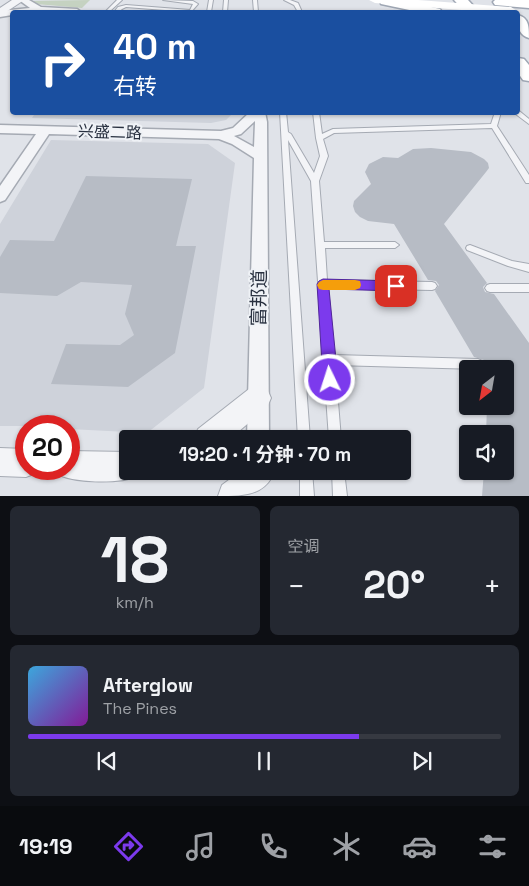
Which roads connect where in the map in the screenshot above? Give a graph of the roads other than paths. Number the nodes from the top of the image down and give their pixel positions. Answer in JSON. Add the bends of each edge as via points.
{"nodes":[{"id":1,"x":19,"y":0,"type":"edge"},
{"id":2,"x":23,"y":0,"type":"edge"},
{"id":3,"x":120,"y":0,"type":"edge"},
{"id":4,"x":165,"y":0,"type":"edge"},
{"id":5,"x":286,"y":0,"type":"edge"},
{"id":6,"x":380,"y":0,"type":"edge"},
{"id":7,"x":529,"y":4,"type":"edge"},
{"id":8,"x":469,"y":5,"type":"edge"},
{"id":9,"x":38,"y":9,"type":"junction"},
{"id":10,"x":508,"y":9,"type":"edge"},
{"id":11,"x":28,"y":10,"type":"edge"},
{"id":12,"x":51,"y":10,"type":"edge"},
{"id":13,"x":109,"y":10,"type":"edge"},
{"id":14,"x":118,"y":10,"type":"edge"},
{"id":15,"x":178,"y":10,"type":"edge"},
{"id":16,"x":192,"y":10,"type":"edge"},
{"id":17,"x":299,"y":10,"type":"edge"},
{"id":18,"x":427,"y":10,"type":"edge"},
{"id":19,"x":0,"y":13,"type":"edge"},
{"id":20,"x":520,"y":23,"type":"edge"},
{"id":21,"x":529,"y":33,"type":"edge"},
{"id":22,"x":520,"y":65,"type":"edge"},
{"id":23,"x":529,"y":76,"type":"edge"},
{"id":24,"x":255,"y":115,"type":"edge"},
{"id":25,"x":259,"y":115,"type":"edge"},
{"id":26,"x":284,"y":115,"type":"edge"},
{"id":27,"x":316,"y":115,"type":"edge"},
{"id":28,"x":497,"y":115,"type":"edge"},
{"id":29,"x":494,"y":126,"type":"junction"},
{"id":30,"x":0,"y":129,"type":"edge"},
{"id":31,"x":45,"y":130,"type":"junction"},
{"id":32,"x":286,"y":131,"type":"junction"},
{"id":33,"x":221,"y":135,"type":"junction"},
{"id":34,"x":319,"y":138,"type":"junction"},
{"id":35,"x":261,"y":157,"type":"junction"},
{"id":36,"x":315,"y":181,"type":"junction"},
{"id":37,"x":529,"y":181,"type":"edge"},
{"id":38,"x":0,"y":197,"type":"edge"},
{"id":39,"x":320,"y":245,"type":"junction"},
{"id":40,"x":396,"y":245,"type":"dead end"},
{"id":41,"x":470,"y":248,"type":"dead end"},
{"id":42,"x":529,"y":268,"type":"edge"},
{"id":43,"x":323,"y":284,"type":"junction"},
{"id":44,"x":432,"y":286,"type":"dead end"},
{"id":45,"x":490,"y":288,"type":"dead end"},
{"id":46,"x":529,"y":288,"type":"edge"},
{"id":47,"x":329,"y":360,"type":"junction"},
{"id":48,"x":459,"y":363,"type":"edge"},
{"id":49,"x":258,"y":398,"type":"junction"},
{"id":50,"x":219,"y":430,"type":"edge"},
{"id":51,"x":258,"y":430,"type":"edge"},
{"id":52,"x":303,"y":430,"type":"edge"},
{"id":53,"x":334,"y":430,"type":"edge"},
{"id":54,"x":0,"y":462,"type":"edge"},
{"id":55,"x":15,"y":463,"type":"edge"},
{"id":56,"x":80,"y":464,"type":"edge"},
{"id":57,"x":119,"y":466,"type":"edge"},
{"id":58,"x":306,"y":480,"type":"edge"},
{"id":59,"x":339,"y":480,"type":"edge"},
{"id":60,"x":257,"y":481,"type":"edge"},
{"id":61,"x":233,"y":496,"type":"edge"},
{"id":62,"x":307,"y":496,"type":"edge"},
{"id":63,"x":340,"y":496,"type":"edge"}],
"edges":[{"from":1,"to":19,"type":"street"},
{"from":2,"to":9,"type":"street"},
{"from":3,"to":13,"type":"lane"},
{"from":4,"to":16,"type":"lane","via":[[193,2],[196,4]]},
{"from":5,"to":17,"type":"lane","via":[[296,4]]},
{"from":6,"to":8,"type":"main road"},
{"from":6,"to":18,"type":"main road"},
{"from":7,"to":10,"type":"main road"},
{"from":8,"to":10,"type":"main road"},
{"from":9,"to":11,"type":"street"},
{"from":9,"to":12,"type":"street"},
{"from":14,"to":15,"type":"lane","via":[[126,6]]},
{"from":20,"to":21,"type":"main road"},
{"from":22,"to":23,"type":"main road"},
{"from":24,"to":33,"type":"street","via":[[237,131]]},
{"from":25,"to":35,"type":"street","name":"富邦道"},
{"from":26,"to":32,"type":"lane"},
{"from":27,"to":34,"type":"lane"},
{"from":28,"to":29,"type":"lane"},
{"from":29,"to":34,"type":"lane","via":[[333,131]]},
{"from":29,"to":37,"type":"lane"},
{"from":30,"to":31,"type":"street","name":"兴盛二路"},
{"from":31,"to":33,"type":"street","name":"兴盛二路"},
{"from":31,"to":38,"type":"street"},
{"from":32,"to":36,"type":"lane"},
{"from":32,"to":52,"type":"lane"},
{"from":33,"to":35,"type":"street"},
{"from":34,"to":36,"type":"lane","via":[[324,156]]},
{"from":35,"to":49,"type":"street","name":"富邦道"},
{"from":36,"to":39,"type":"lane"},
{"from":39,"to":40,"type":"lane"},
{"from":39,"to":43,"type":"lane"},
{"from":41,"to":42,"type":"lane"},
{"from":43,"to":44,"type":"lane"},
{"from":43,"to":47,"type":"lane"},
{"from":45,"to":46,"type":"lane"},
{"from":47,"to":48,"type":"lane"},
{"from":47,"to":53,"type":"lane"},
{"from":49,"to":50,"type":"street"},
{"from":49,"to":51,"type":"street","name":"富邦道"},
{"from":54,"to":55,"type":"street"},
{"from":56,"to":57,"type":"street"},
{"from":58,"to":62,"type":"lane"},
{"from":59,"to":63,"type":"lane"},
{"from":60,"to":61,"type":"street"}]}
